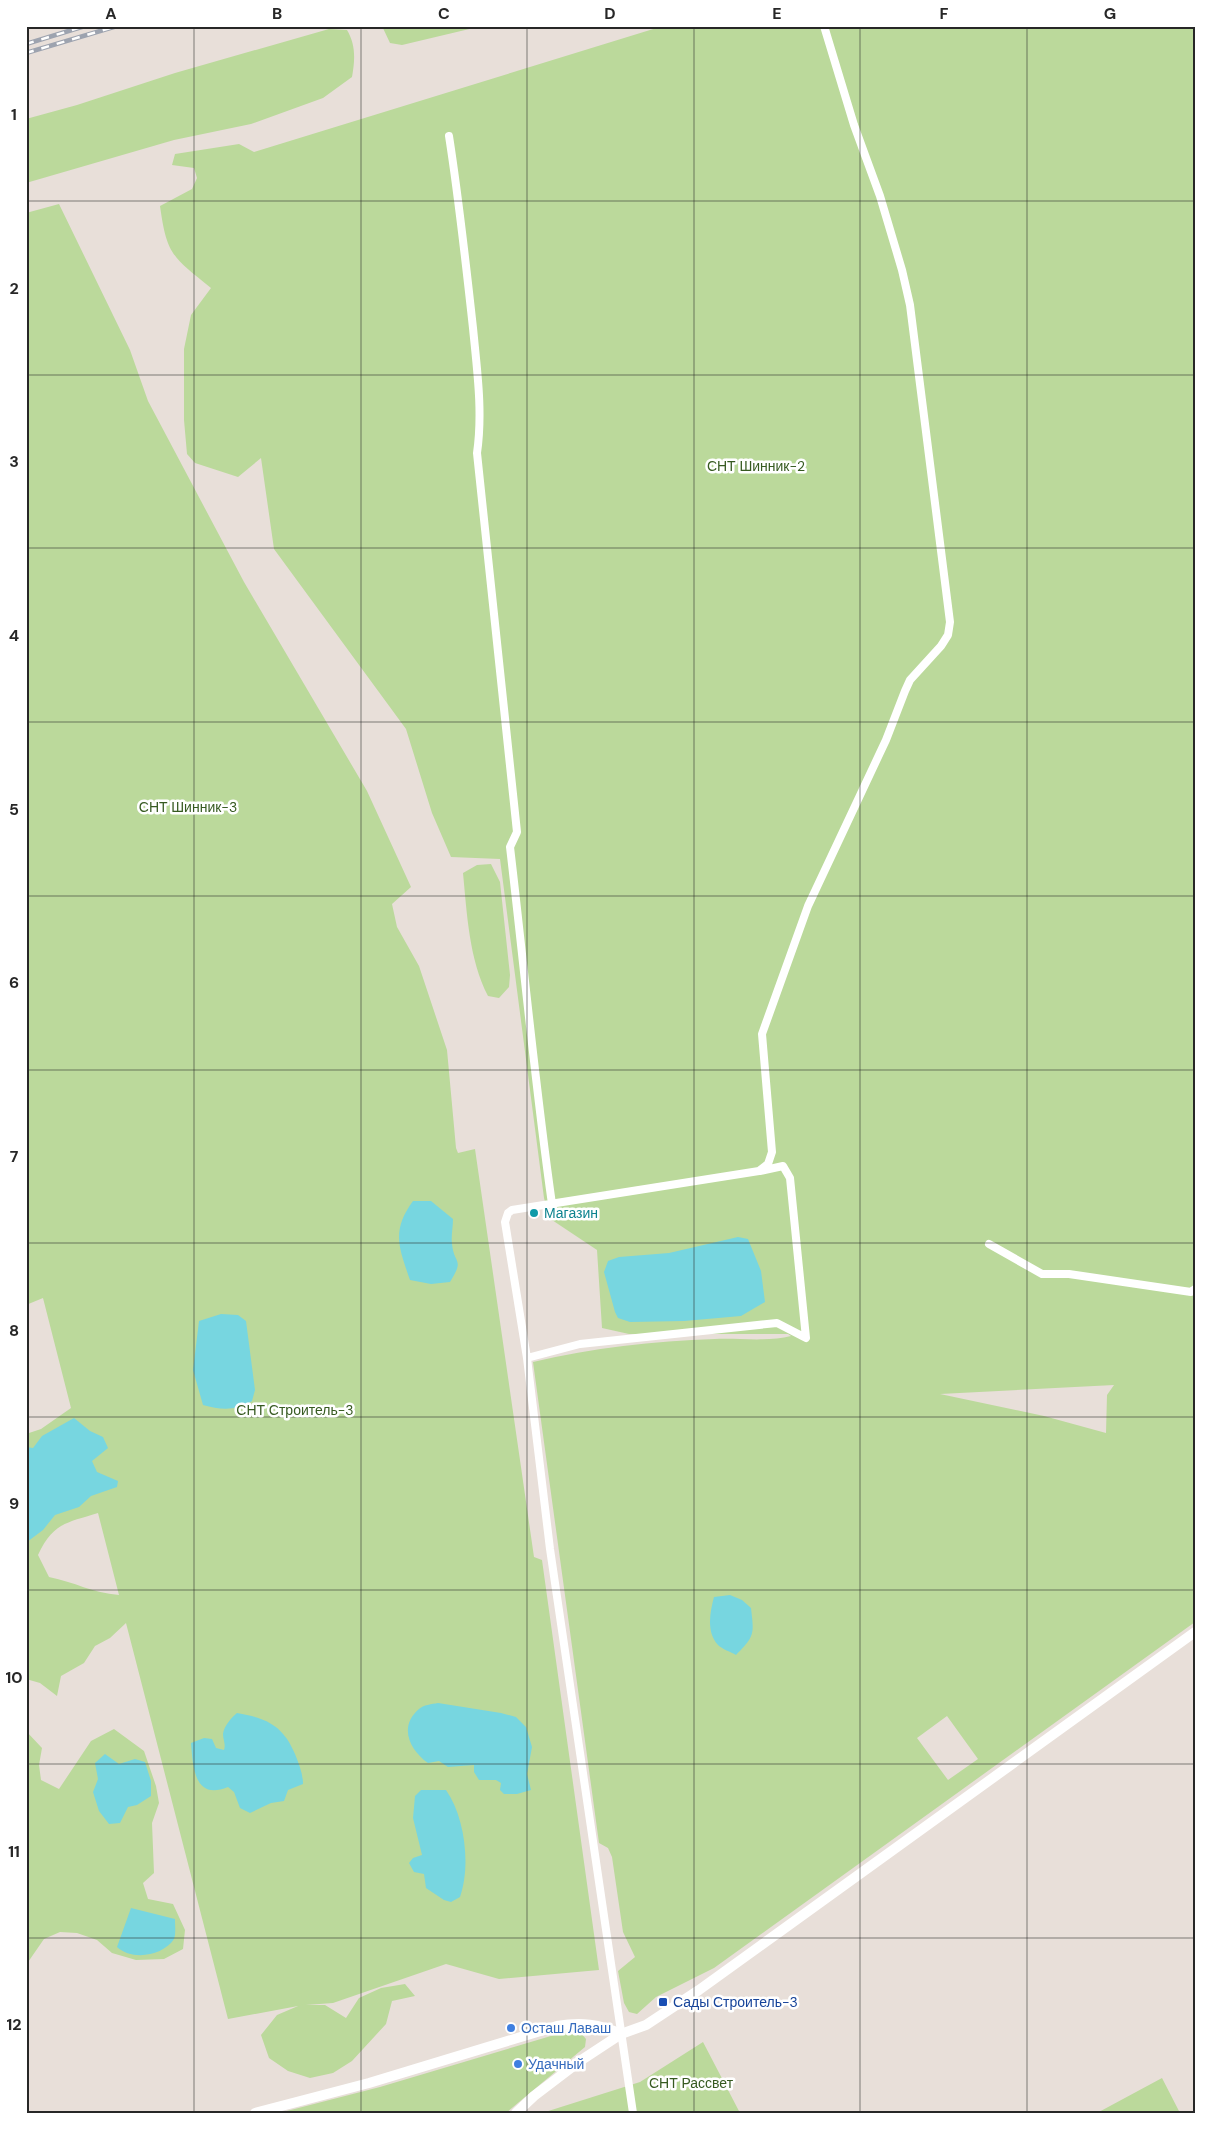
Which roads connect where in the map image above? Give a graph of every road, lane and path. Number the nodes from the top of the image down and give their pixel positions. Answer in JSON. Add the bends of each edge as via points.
{"nodes":[{"id":1,"x":824,"y":26,"type":"edge"},
{"id":2,"x":449,"y":136,"type":"dead end"},
{"id":3,"x":759,"y":1171,"type":"junction"},
{"id":4,"x":552,"y":1204,"type":"junction"},
{"id":5,"x":989,"y":1244,"type":"dead end"},
{"id":6,"x":1195,"y":1288,"type":"edge"},
{"id":7,"x":527,"y":1358,"type":"junction"},
{"id":8,"x":1195,"y":1632,"type":"edge"},
{"id":9,"x":621,"y":2034,"type":"junction"},
{"id":10,"x":255,"y":2113,"type":"edge"},
{"id":11,"x":516,"y":2113,"type":"edge"},
{"id":12,"x":633,"y":2113,"type":"edge"}],
"edges":[{"from":1,"to":3,"type":"street","via":[[880,196],[910,306],[950,622],[948,635],[941,646],[904,691],[886,740],[808,906],[768,1016],[762,1034],[772,1152],[768,1164]]},
{"from":2,"to":4,"type":"street","via":[[462,220],[477,375],[480,431],[477,453],[516,832],[510,847],[533,1071]]},
{"from":3,"to":4,"type":"street"},
{"from":3,"to":7,"type":"street","via":[[783,1166],[790,1178],[806,1338],[777,1323],[580,1344]]},
{"from":4,"to":7,"type":"street","via":[[512,1210],[505,1222]]},
{"from":5,"to":6,"type":"street","via":[[1042,1274],[1068,1274],[1191,1292]]},
{"from":7,"to":9,"type":"street","via":[[550,1549]]},
{"from":8,"to":9,"type":"street","via":[[700,1990],[646,2025]]},
{"from":9,"to":10,"type":"street","via":[[607,2027],[585,2023],[557,2026],[369,2083]]},
{"from":9,"to":11,"type":"street","via":[[572,2067]]},
{"from":9,"to":12,"type":"street"}]}
